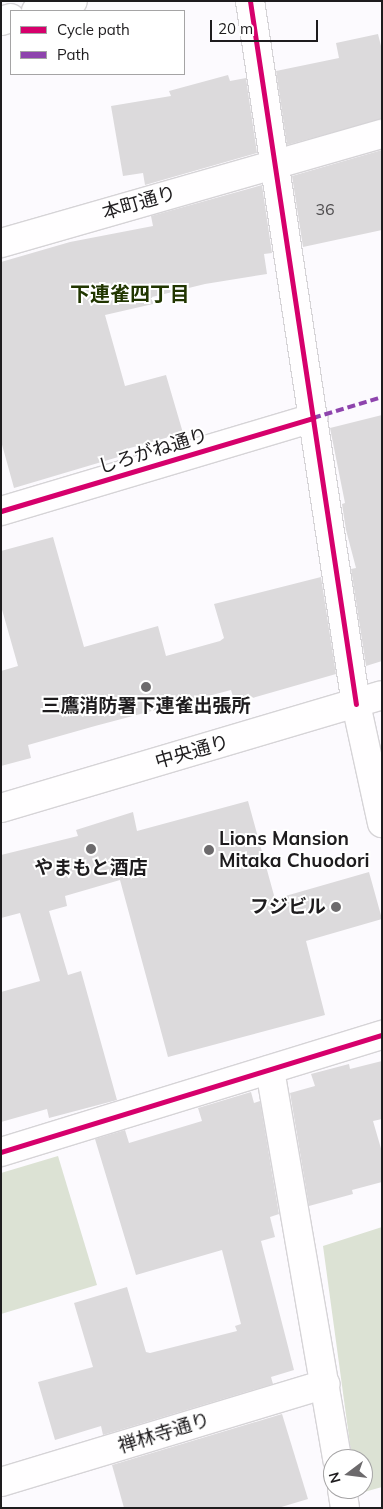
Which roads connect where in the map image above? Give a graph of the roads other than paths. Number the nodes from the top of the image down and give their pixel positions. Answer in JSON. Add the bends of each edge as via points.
{"nodes":[{"id":1,"x":73,"y":1,"type":"edge"},
{"id":2,"x":250,"y":1,"type":"edge"},
{"id":3,"x":40,"y":10,"type":"edge"},
{"id":4,"x":382,"y":134,"type":"edge"},
{"id":5,"x":277,"y":164,"type":"junction"},
{"id":6,"x":1,"y":243,"type":"edge"},
{"id":7,"x":313,"y":418,"type":"junction"},
{"id":8,"x":1,"y":512,"type":"edge"},
{"id":9,"x":382,"y":695,"type":"edge"},
{"id":10,"x":356,"y":704,"type":"junction"},
{"id":11,"x":1,"y":808,"type":"edge"},
{"id":12,"x":382,"y":823,"type":"edge"},
{"id":13,"x":382,"y":1035,"type":"edge"},
{"id":14,"x":270,"y":1070,"type":"junction"},
{"id":15,"x":1,"y":1152,"type":"edge"},
{"id":16,"x":326,"y":1384,"type":"junction"},
{"id":17,"x":336,"y":1449,"type":"edge"},
{"id":18,"x":1,"y":1482,"type":"edge"}],
"edges":[{"from":1,"to":3,"type":"street"},
{"from":2,"to":5,"type":"street"},
{"from":4,"to":5,"type":"street","name":"本町通り"},
{"from":5,"to":6,"type":"street","name":"本町通り"},
{"from":5,"to":7,"type":"street"},
{"from":7,"to":8,"type":"street","name":"しろがね通り"},
{"from":7,"to":10,"type":"street"},
{"from":9,"to":10,"type":"street","name":"中央通り"},
{"from":10,"to":11,"type":"street","name":"中央通り"},
{"from":10,"to":12,"type":"street"},
{"from":13,"to":14,"type":"street"},
{"from":14,"to":15,"type":"street"},
{"from":14,"to":16,"type":"street"},
{"from":16,"to":17,"type":"street"},
{"from":16,"to":18,"type":"street","name":"禅林寺通り"}]}
